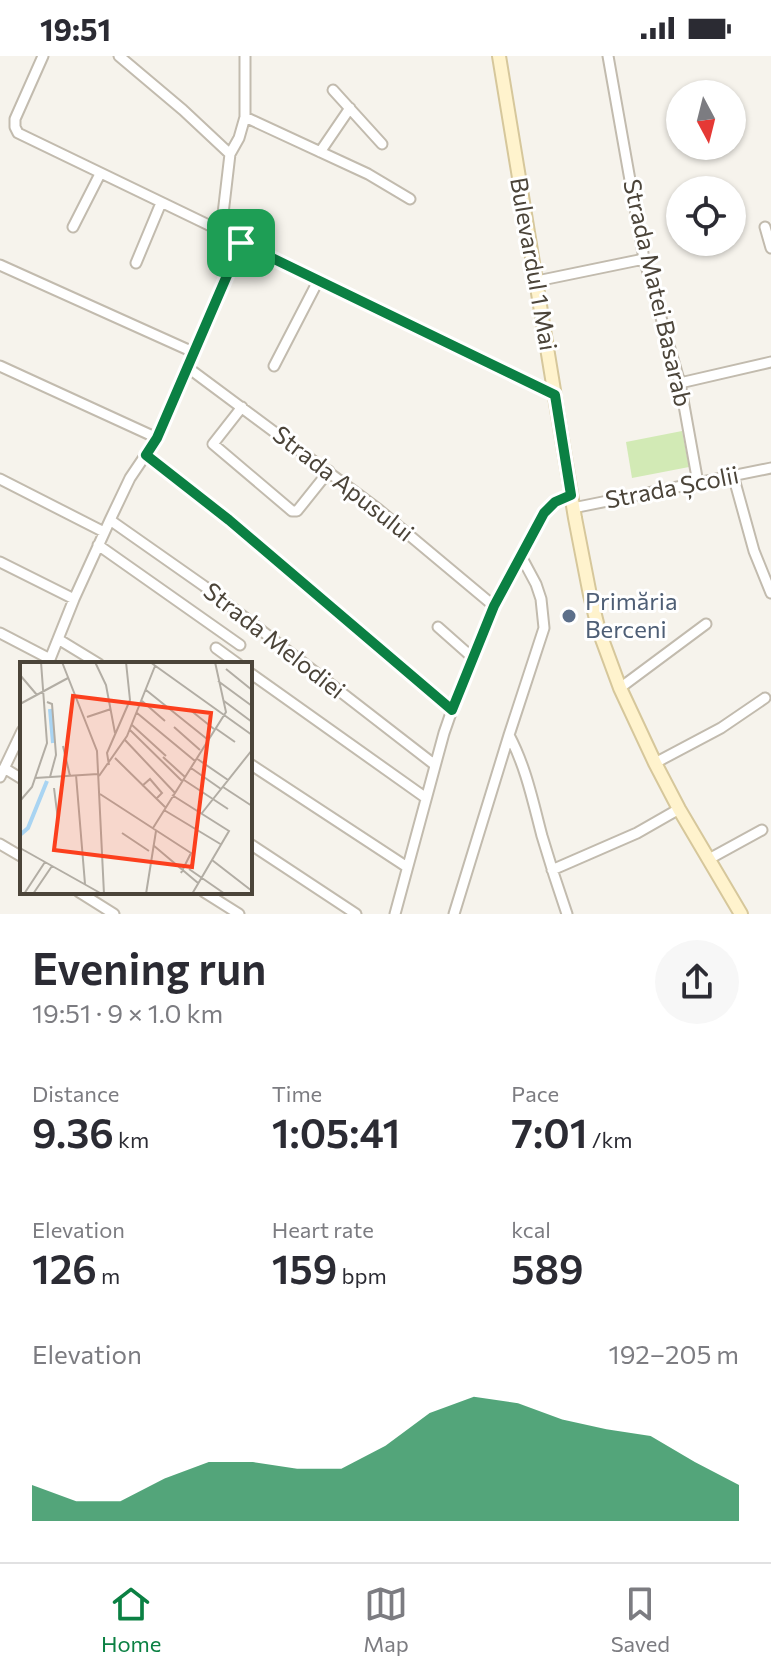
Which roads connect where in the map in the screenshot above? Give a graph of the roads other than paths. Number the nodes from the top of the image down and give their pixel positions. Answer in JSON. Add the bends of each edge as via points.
{"nodes":[{"id":1,"x":43,"y":56,"type":"edge"},
{"id":2,"x":119,"y":56,"type":"edge"},
{"id":3,"x":245,"y":56,"type":"edge"},
{"id":4,"x":499,"y":56,"type":"edge"},
{"id":5,"x":608,"y":56,"type":"edge"},
{"id":6,"x":333,"y":90,"type":"dead end"},
{"id":7,"x":350,"y":108,"type":"junction"},
{"id":8,"x":245,"y":117,"type":"junction"},
{"id":9,"x":382,"y":144,"type":"dead end"},
{"id":10,"x":320,"y":152,"type":"junction"},
{"id":11,"x":230,"y":154,"type":"junction"},
{"id":12,"x":100,"y":174,"type":"junction"},
{"id":13,"x":410,"y":199,"type":"dead end"},
{"id":14,"x":161,"y":203,"type":"junction"},
{"id":15,"x":73,"y":227,"type":"dead end"},
{"id":16,"x":765,"y":227,"type":"dead end"},
{"id":17,"x":221,"y":231,"type":"junction"},
{"id":18,"x":241,"y":243,"type":"junction"},
{"id":19,"x":771,"y":248,"type":"edge"},
{"id":20,"x":644,"y":259,"type":"junction"},
{"id":21,"x":136,"y":263,"type":"dead end"},
{"id":22,"x":0,"y":265,"type":"edge"},
{"id":23,"x":318,"y":281,"type":"junction"},
{"id":24,"x":537,"y":281,"type":"junction"},
{"id":25,"x":193,"y":352,"type":"junction"},
{"id":26,"x":771,"y":362,"type":"edge"},
{"id":27,"x":0,"y":366,"type":"edge"},
{"id":28,"x":274,"y":366,"type":"dead end"},
{"id":29,"x":187,"y":367,"type":"junction"},
{"id":30,"x":680,"y":383,"type":"junction"},
{"id":31,"x":555,"y":395,"type":"junction"},
{"id":32,"x":242,"y":407,"type":"junction"},
{"id":33,"x":157,"y":438,"type":"junction"},
{"id":34,"x":146,"y":455,"type":"junction"},
{"id":35,"x":771,"y":468,"type":"edge"},
{"id":36,"x":329,"y":471,"type":"junction"},
{"id":37,"x":733,"y":475,"type":"junction"},
{"id":38,"x":0,"y":479,"type":"edge"},
{"id":39,"x":698,"y":483,"type":"junction"},
{"id":40,"x":572,"y":501,"type":"junction"},
{"id":41,"x":110,"y":520,"type":"junction"},
{"id":42,"x":104,"y":532,"type":"junction"},
{"id":43,"x":98,"y":545,"type":"junction"},
{"id":44,"x":521,"y":556,"type":"junction"},
{"id":45,"x":0,"y":562,"type":"edge"},
{"id":46,"x":771,"y":593,"type":"edge"},
{"id":47,"x":74,"y":599,"type":"junction"},
{"id":48,"x":494,"y":606,"type":"junction"},
{"id":49,"x":706,"y":624,"type":"dead end"},
{"id":50,"x":438,"y":627,"type":"dead end"},
{"id":51,"x":0,"y":633,"type":"edge"},
{"id":52,"x":58,"y":639,"type":"junction"},
{"id":53,"x":240,"y":645,"type":"dead end"},
{"id":54,"x":216,"y":648,"type":"dead end"},
{"id":55,"x":473,"y":658,"type":"junction"},
{"id":56,"x":49,"y":661,"type":"edge"},
{"id":57,"x":96,"y":662,"type":"edge"},
{"id":58,"x":235,"y":662,"type":"edge"},
{"id":59,"x":252,"y":674,"type":"edge"},
{"id":60,"x":620,"y":688,"type":"junction"},
{"id":61,"x":765,"y":698,"type":"dead end"},
{"id":62,"x":452,"y":710,"type":"junction"},
{"id":63,"x":20,"y":735,"type":"edge"},
{"id":64,"x":509,"y":735,"type":"junction"},
{"id":65,"x":655,"y":763,"type":"junction"},
{"id":66,"x":252,"y":765,"type":"edge"},
{"id":67,"x":435,"y":765,"type":"junction"},
{"id":68,"x":2,"y":772,"type":"edge"},
{"id":69,"x":426,"y":798,"type":"junction"},
{"id":70,"x":679,"y":809,"type":"junction"},
{"id":71,"x":762,"y":830,"type":"dead end"},
{"id":72,"x":0,"y":844,"type":"edge"},
{"id":73,"x":252,"y":845,"type":"edge"},
{"id":74,"x":20,"y":856,"type":"edge"},
{"id":75,"x":709,"y":859,"type":"junction"},
{"id":76,"x":407,"y":867,"type":"junction"},
{"id":77,"x":552,"y":870,"type":"junction"},
{"id":78,"x":82,"y":894,"type":"edge"},
{"id":79,"x":207,"y":894,"type":"edge"},
{"id":80,"x":114,"y":914,"type":"edge"},
{"id":81,"x":239,"y":914,"type":"edge"},
{"id":82,"x":356,"y":914,"type":"edge"},
{"id":83,"x":395,"y":914,"type":"edge"},
{"id":84,"x":454,"y":914,"type":"edge"},
{"id":85,"x":567,"y":914,"type":"edge"},
{"id":86,"x":741,"y":914,"type":"edge"}],
"edges":[{"from":1,"to":12,"type":"street","via":[[15,127]]},
{"from":2,"to":11,"type":"street"},
{"from":3,"to":8,"type":"street"},
{"from":4,"to":24,"type":"main road","name":"Bulevardul 1 Mai"},
{"from":5,"to":20,"type":"street","name":"Strada Matei Basarab"},
{"from":6,"to":7,"type":"street"},
{"from":7,"to":9,"type":"street"},
{"from":7,"to":10,"type":"street"},
{"from":8,"to":10,"type":"street"},
{"from":8,"to":11,"type":"street"},
{"from":10,"to":13,"type":"street"},
{"from":11,"to":17,"type":"street"},
{"from":12,"to":14,"type":"street"},
{"from":12,"to":15,"type":"street"},
{"from":14,"to":17,"type":"street"},
{"from":14,"to":21,"type":"street"},
{"from":16,"to":19,"type":"street"},
{"from":17,"to":18,"type":"street"},
{"from":18,"to":23,"type":"street"},
{"from":18,"to":25,"type":"street"},
{"from":20,"to":24,"type":"street"},
{"from":20,"to":30,"type":"street","name":"Strada Matei Basarab"},
{"from":22,"to":25,"type":"street"},
{"from":23,"to":28,"type":"street"},
{"from":23,"to":31,"type":"street"},
{"from":24,"to":31,"type":"main road","name":"Bulevardul 1 Mai"},
{"from":25,"to":29,"type":"street"},
{"from":26,"to":30,"type":"street"},
{"from":27,"to":33,"type":"street"},
{"from":29,"to":32,"type":"street","name":"Strada Apusului"},
{"from":29,"to":33,"type":"street"},
{"from":30,"to":39,"type":"street","name":"Strada Matei Basarab"},
{"from":31,"to":40,"type":"main road","name":"Bulevardul 1 Mai"},
{"from":32,"to":36,"type":"street","name":"Strada Apusului"},
{"from":32,"to":36,"type":"street","via":[[213,444],[292,511]]},
{"from":33,"to":34,"type":"street"},
{"from":34,"to":41,"type":"street"},
{"from":34,"to":62,"type":"street"},
{"from":35,"to":37,"type":"street","name":"Strada Școlii"},
{"from":36,"to":48,"type":"street","name":"Strada Apusului"},
{"from":37,"to":39,"type":"street","name":"Strada Școlii"},
{"from":37,"to":46,"type":"street"},
{"from":38,"to":42,"type":"street"},
{"from":39,"to":40,"type":"street","name":"Strada Școlii"},
{"from":40,"to":44,"type":"street","via":[[555,502],[544,513]]},
{"from":40,"to":60,"type":"main road","name":"Bulevardul 1 Mai","via":[[594,615]]},
{"from":41,"to":42,"type":"street"},
{"from":41,"to":67,"type":"street","name":"Strada Melodiei"},
{"from":42,"to":43,"type":"street"},
{"from":43,"to":47,"type":"street"},
{"from":43,"to":53,"type":"street"},
{"from":44,"to":48,"type":"street"},
{"from":44,"to":64,"type":"street","via":[[541,599],[544,628]]},
{"from":45,"to":47,"type":"street"},
{"from":47,"to":52,"type":"street"},
{"from":48,"to":55,"type":"street"},
{"from":49,"to":60,"type":"street"},
{"from":50,"to":55,"type":"street"},
{"from":51,"to":56,"type":"street"},
{"from":52,"to":56,"type":"street"},
{"from":52,"to":57,"type":"street"},
{"from":54,"to":58,"type":"street"},
{"from":55,"to":62,"type":"street"},
{"from":59,"to":69,"type":"street"},
{"from":60,"to":65,"type":"main road","name":"Bulevardul 1 Mai"},
{"from":61,"to":65,"type":"street"},
{"from":62,"to":67,"type":"street"},
{"from":63,"to":68,"type":"street"},
{"from":64,"to":77,"type":"street","via":[[526,775]]},
{"from":64,"to":84,"type":"street"},
{"from":65,"to":70,"type":"main road","name":"Bulevardul 1 Mai"},
{"from":66,"to":76,"type":"street"},
{"from":67,"to":69,"type":"street"},
{"from":69,"to":76,"type":"street"},
{"from":70,"to":75,"type":"main road","name":"Bulevardul 1 Mai"},
{"from":70,"to":77,"type":"street"},
{"from":71,"to":75,"type":"street"},
{"from":72,"to":74,"type":"street"},
{"from":73,"to":82,"type":"street"},
{"from":75,"to":86,"type":"main road","name":"Bulevardul 1 Mai"},
{"from":76,"to":83,"type":"street"},
{"from":77,"to":85,"type":"street"},
{"from":78,"to":80,"type":"street"},
{"from":79,"to":81,"type":"street"}]}
